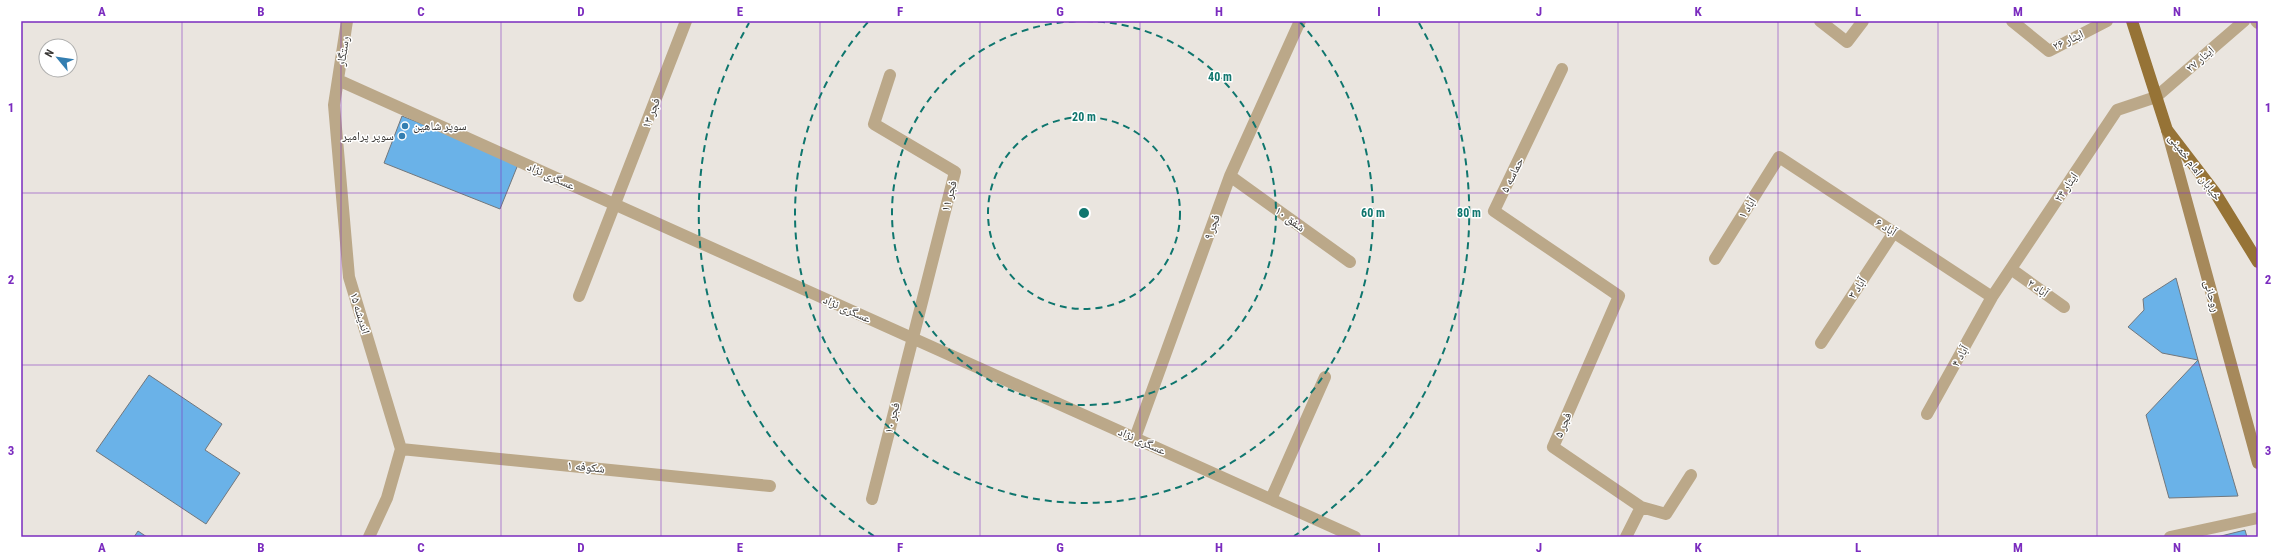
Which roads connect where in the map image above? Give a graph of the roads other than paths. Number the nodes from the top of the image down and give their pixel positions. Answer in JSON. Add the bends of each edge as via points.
{"nodes":[{"id":1,"x":347,"y":21,"type":"edge"},
{"id":2,"x":686,"y":21,"type":"edge"},
{"id":3,"x":1820,"y":21,"type":"edge"},
{"id":4,"x":1862,"y":21,"type":"edge"},
{"id":5,"x":2012,"y":21,"type":"edge"},
{"id":6,"x":2108,"y":21,"type":"edge"},
{"id":7,"x":2132,"y":21,"type":"edge"},
{"id":8,"x":2244,"y":21,"type":"edge"},
{"id":9,"x":1295,"y":23,"type":"edge"},
{"id":10,"x":1562,"y":69,"type":"dead end"},
{"id":11,"x":890,"y":75,"type":"dead end"},
{"id":12,"x":338,"y":80,"type":"junction"},
{"id":13,"x":2156,"y":98,"type":"junction"},
{"id":14,"x":2167,"y":130,"type":"junction"},
{"id":15,"x":1779,"y":157,"type":"joint"},
{"id":16,"x":1230,"y":176,"type":"junction"},
{"id":17,"x":615,"y":205,"type":"junction"},
{"id":18,"x":1894,"y":232,"type":"junction"},
{"id":19,"x":1715,"y":259,"type":"dead end"},
{"id":20,"x":1350,"y":262,"type":"dead end"},
{"id":21,"x":2258,"y":262,"type":"edge"},
{"id":22,"x":2011,"y":269,"type":"junction"},
{"id":23,"x":579,"y":296,"type":"dead end"},
{"id":24,"x":1618,"y":296,"type":"joint"},
{"id":25,"x":1992,"y":297,"type":"junction"},
{"id":26,"x":2064,"y":307,"type":"dead end"},
{"id":27,"x":912,"y":338,"type":"junction"},
{"id":28,"x":1820,"y":343,"type":"dead end"},
{"id":29,"x":1325,"y":377,"type":"dead end"},
{"id":30,"x":1927,"y":414,"type":"dead end"},
{"id":31,"x":1135,"y":438,"type":"junction"},
{"id":32,"x":401,"y":449,"type":"junction"},
{"id":33,"x":2258,"y":462,"type":"edge"},
{"id":34,"x":1691,"y":475,"type":"dead end"},
{"id":35,"x":770,"y":486,"type":"dead end"},
{"id":36,"x":872,"y":499,"type":"dead end"},
{"id":37,"x":1271,"y":499,"type":"junction"},
{"id":38,"x":1641,"y":507,"type":"junction"},
{"id":39,"x":2258,"y":518,"type":"edge"},
{"id":40,"x":369,"y":537,"type":"edge"},
{"id":41,"x":1356,"y":537,"type":"edge"},
{"id":42,"x":1626,"y":537,"type":"edge"},
{"id":43,"x":2170,"y":537,"type":"edge"}],
"edges":[{"from":1,"to":12,"type":"street","name":"رستگار"},
{"from":2,"to":17,"type":"street","name":"فجر ۱۳"},
{"from":3,"to":4,"type":"street","via":[[1847,42]]},
{"from":5,"to":6,"type":"street","name":"ایثار ۲۶","via":[[2049,51]]},
{"from":7,"to":13,"type":"main road","name":"خیابان امام خمینی"},
{"from":8,"to":13,"type":"street","name":"ایثار ۲۷"},
{"from":9,"to":16,"type":"street","name":"فجر ۹"},
{"from":10,"to":24,"type":"street","name":"حماسه ۵","via":[[1494,211]]},
{"from":11,"to":27,"type":"street","name":"فجر ۱۱","via":[[874,124],[955,172]]},
{"from":12,"to":17,"type":"street","name":"عسگری نژاد"},
{"from":12,"to":32,"type":"street","name":"اندیشه ۱۵","via":[[334,105],[349,277]]},
{"from":13,"to":14,"type":"main road","name":"خیابان امام خمینی"},
{"from":13,"to":22,"type":"street","name":"ایثار ۲۴","via":[[2117,110]]},
{"from":14,"to":21,"type":"main road","name":"خیابان امام خمینی","via":[[2216,194]]},
{"from":14,"to":33,"type":"main road","name":"روحانی"},
{"from":15,"to":18,"type":"street","name":"آباد ۶"},
{"from":15,"to":19,"type":"street","name":"آباد ۱"},
{"from":16,"to":20,"type":"street","name":"شفق ۱۰"},
{"from":16,"to":31,"type":"street","name":"فجر ۹"},
{"from":17,"to":23,"type":"street","name":"فجر ۱۳"},
{"from":17,"to":27,"type":"street","name":"عسگری نژاد"},
{"from":18,"to":25,"type":"street","name":"آباد ۶"},
{"from":18,"to":28,"type":"street","name":"آباد ۳"},
{"from":22,"to":25,"type":"street","name":"ایثار ۲۴"},
{"from":22,"to":26,"type":"street","name":"آباد ۲"},
{"from":24,"to":38,"type":"street","name":"فجر ۵","via":[[1553,447]]},
{"from":25,"to":30,"type":"street","name":"آباد ۴"},
{"from":27,"to":31,"type":"street","name":"عسگری نژاد"},
{"from":27,"to":36,"type":"street","name":"فجر ۱۰"},
{"from":29,"to":37,"type":"street"},
{"from":31,"to":37,"type":"street","name":"عسگری نژاد"},
{"from":32,"to":35,"type":"street","name":"شکوفه ۱"},
{"from":32,"to":40,"type":"street","via":[[387,498]]},
{"from":34,"to":38,"type":"street","via":[[1666,514]]},
{"from":37,"to":41,"type":"street","name":"عسگری نژاد"},
{"from":38,"to":42,"type":"street"},
{"from":39,"to":43,"type":"street"}]}
